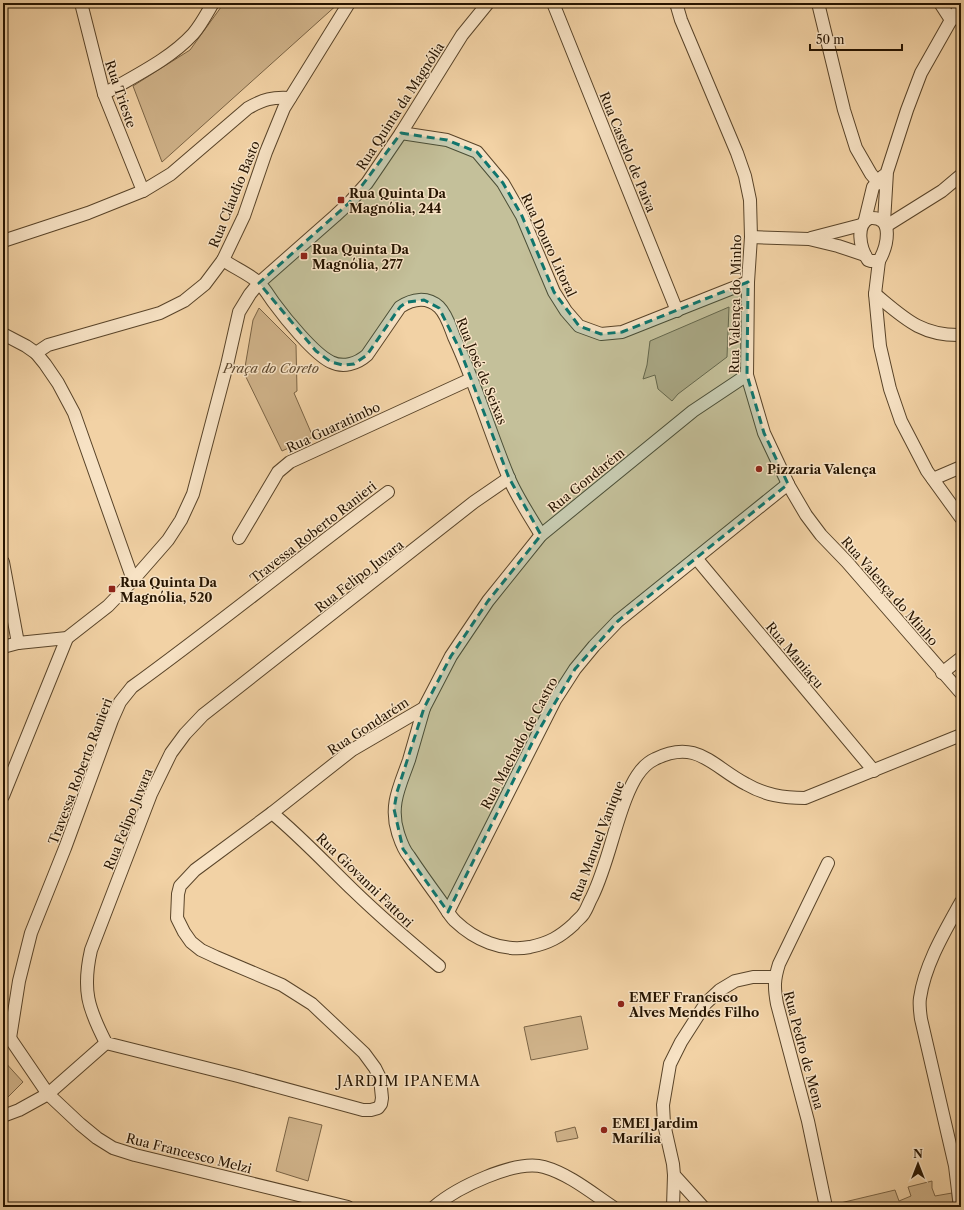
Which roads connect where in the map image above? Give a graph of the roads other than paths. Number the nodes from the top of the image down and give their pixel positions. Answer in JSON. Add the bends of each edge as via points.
{"nodes":[{"id":1,"x":80,"y":3,"type":"edge"},
{"id":2,"x":213,"y":3,"type":"edge"},
{"id":3,"x":349,"y":3,"type":"edge"},
{"id":4,"x":488,"y":3,"type":"edge"},
{"id":5,"x":553,"y":3,"type":"edge"},
{"id":6,"x":676,"y":3,"type":"edge"},
{"id":7,"x":818,"y":3,"type":"edge"},
{"id":8,"x":940,"y":3,"type":"edge"},
{"id":9,"x":961,"y":6,"type":"edge"},
{"id":10,"x":956,"y":17,"type":"edge"},
{"id":11,"x":104,"y":94,"type":"junction"},
{"id":12,"x":290,"y":98,"type":"junction"},
{"id":13,"x":401,"y":133,"type":"junction"},
{"id":14,"x":961,"y":175,"type":"edge"},
{"id":15,"x":882,"y":184,"type":"junction"},
{"id":16,"x":143,"y":191,"type":"junction"},
{"id":17,"x":863,"y":222,"type":"junction"},
{"id":18,"x":885,"y":224,"type":"junction"},
{"id":19,"x":750,"y":237,"type":"junction"},
{"id":20,"x":809,"y":239,"type":"junction"},
{"id":21,"x":3,"y":241,"type":"edge"},
{"id":22,"x":870,"y":258,"type":"junction"},
{"id":23,"x":223,"y":260,"type":"junction"},
{"id":24,"x":748,"y":282,"type":"junction"},
{"id":25,"x":259,"y":283,"type":"junction"},
{"id":26,"x":875,"y":291,"type":"junction"},
{"id":27,"x":677,"y":311,"type":"junction"},
{"id":28,"x":3,"y":334,"type":"edge"},
{"id":29,"x":961,"y":335,"type":"edge"},
{"id":30,"x":36,"y":353,"type":"junction"},
{"id":31,"x":747,"y":375,"type":"junction"},
{"id":32,"x":471,"y":379,"type":"junction"},
{"id":33,"x":961,"y":467,"type":"edge"},
{"id":34,"x":509,"y":478,"type":"junction"},
{"id":35,"x":933,"y":480,"type":"junction"},
{"id":36,"x":788,"y":484,"type":"junction"},
{"id":37,"x":388,"y":492,"type":"dead end"},
{"id":38,"x":961,"y":518,"type":"edge"},
{"id":39,"x":540,"y":535,"type":"junction"},
{"id":40,"x":239,"y":538,"type":"dead end"},
{"id":41,"x":696,"y":558,"type":"junction"},
{"id":42,"x":3,"y":562,"type":"edge"},
{"id":43,"x":133,"y":580,"type":"junction"},
{"id":44,"x":67,"y":638,"type":"junction"},
{"id":45,"x":18,"y":643,"type":"junction"},
{"id":46,"x":3,"y":647,"type":"edge"},
{"id":47,"x":961,"y":658,"type":"edge"},
{"id":48,"x":942,"y":673,"type":"junction"},
{"id":49,"x":961,"y":693,"type":"edge"},
{"id":50,"x":424,"y":708,"type":"junction"},
{"id":51,"x":961,"y":736,"type":"edge"},
{"id":52,"x":8,"y":771,"type":"edge"},
{"id":53,"x":874,"y":771,"type":"junction"},
{"id":54,"x":3,"y":796,"type":"edge"},
{"id":55,"x":272,"y":813,"type":"junction"},
{"id":56,"x":828,"y":863,"type":"dead end"},
{"id":57,"x":961,"y":902,"type":"edge"},
{"id":58,"x":448,"y":912,"type":"junction"},
{"id":59,"x":440,"y":966,"type":"dead end"},
{"id":60,"x":774,"y":977,"type":"junction"},
{"id":61,"x":3,"y":1028,"type":"edge"},
{"id":62,"x":10,"y":1038,"type":"junction"},
{"id":63,"x":106,"y":1044,"type":"junction"},
{"id":64,"x":48,"y":1094,"type":"junction"},
{"id":65,"x":3,"y":1116,"type":"edge"},
{"id":66,"x":961,"y":1154,"type":"edge"},
{"id":67,"x":955,"y":1166,"type":"junction"},
{"id":68,"x":674,"y":1175,"type":"junction"},
{"id":69,"x":348,"y":1207,"type":"edge"},
{"id":70,"x":434,"y":1207,"type":"edge"},
{"id":71,"x":613,"y":1207,"type":"edge"},
{"id":72,"x":673,"y":1207,"type":"edge"},
{"id":73,"x":703,"y":1207,"type":"edge"},
{"id":74,"x":826,"y":1207,"type":"edge"},
{"id":75,"x":960,"y":1207,"type":"edge"}],
"edges":[{"from":1,"to":11,"type":"street","name":"Rua Trieste"},
{"from":2,"to":11,"type":"street","via":[[194,32],[182,44],[158,62]]},
{"from":3,"to":12,"type":"street","name":"Rua Cláudio Basto"},
{"from":4,"to":13,"type":"street","name":"Rua Quinta da Magnólia","via":[[462,35]]},
{"from":5,"to":27,"type":"street","name":"Rua Castelo de Paiva"},
{"from":6,"to":19,"type":"street","name":"Rua Valença do Minho","via":[[745,176],[750,200]]},
{"from":7,"to":15,"type":"street","via":[[856,148],[871,174]]},
{"from":8,"to":10,"type":"street"},
{"from":9,"to":10,"type":"street"},
{"from":10,"to":15,"type":"street","via":[[921,73]]},
{"from":11,"to":16,"type":"street","name":"Rua Trieste"},
{"from":12,"to":16,"type":"street","via":[[275,97],[248,108],[171,174]]},
{"from":12,"to":23,"type":"street","name":"Rua Cláudio Basto","via":[[266,152],[244,216]]},
{"from":13,"to":25,"type":"street","name":"Rua Quinta da Magnólia","via":[[367,183],[349,203]]},
{"from":13,"to":27,"type":"street","name":"Rua Douro Litoral","via":[[447,140],[477,152],[503,183],[522,216],[554,292],[566,312],[579,326],[601,334],[622,332]]},
{"from":14,"to":18,"type":"street","via":[[942,192]]},
{"from":15,"to":17,"type":"street","via":[[873,187]]},
{"from":15,"to":18,"type":"street"},
{"from":16,"to":21,"type":"street","via":[[88,213]]},
{"from":17,"to":18,"type":"street","via":[[875,218]]},
{"from":17,"to":20,"type":"street"},
{"from":17,"to":22,"type":"street","via":[[861,241]]},
{"from":18,"to":22,"type":"street","via":[[885,246]]},
{"from":19,"to":20,"type":"street"},
{"from":19,"to":24,"type":"street","name":"Rua Valença do Minho"},
{"from":20,"to":22,"type":"street"},
{"from":22,"to":26,"type":"street"},
{"from":23,"to":25,"type":"street","name":"Rua José de Seixas"},
{"from":23,"to":30,"type":"street","name":"Rua Cláudio Basto","via":[[205,284],[184,301],[160,313],[48,345]]},
{"from":24,"to":27,"type":"street","name":"Rua Douro Litoral"},
{"from":24,"to":31,"type":"street","name":"Rua Valença do Minho"},
{"from":25,"to":32,"type":"street","name":"Rua José de Seixas","via":[[316,351],[330,362],[343,365],[362,360],[400,307],[407,302],[432,302],[445,316]]},
{"from":25,"to":43,"type":"street","name":"Rua Quinta da Magnólia","via":[[239,312],[193,494],[168,540]]},
{"from":26,"to":29,"type":"street","via":[[911,324],[948,335]]},
{"from":26,"to":35,"type":"street","via":[[880,346],[890,389],[901,421]]},
{"from":28,"to":30,"type":"street"},
{"from":30,"to":43,"type":"street","via":[[74,413]]},
{"from":31,"to":36,"type":"street","name":"Rua Valença do Minho","via":[[764,433]]},
{"from":31,"to":39,"type":"street","name":"Rua Gondarém","via":[[693,411]]},
{"from":32,"to":34,"type":"street","name":"Rua José de Seixas"},
{"from":32,"to":40,"type":"street","name":"Rua Guaratimbo","via":[[290,462],[278,472]]},
{"from":33,"to":35,"type":"street"},
{"from":34,"to":39,"type":"street","name":"Rua José de Seixas"},
{"from":34,"to":63,"type":"street","name":"Rua Felipo Juvara","via":[[474,502],[203,715],[171,753],[151,794],[86,969],[87,997]]},
{"from":35,"to":38,"type":"street"},
{"from":36,"to":41,"type":"street","name":"Rua Machado de Castro"},
{"from":36,"to":48,"type":"street","name":"Rua Valença do Minho","via":[[821,535]]},
{"from":37,"to":62,"type":"street","name":"Travessa Roberto Ranieri","via":[[132,687],[120,702],[31,933],[19,981]]},
{"from":39,"to":50,"type":"street","name":"Rua Gondarém","via":[[488,601],[451,656]]},
{"from":41,"to":53,"type":"street","name":"Rua Maniaçu"},
{"from":41,"to":58,"type":"street","name":"Rua Machado de Castro","via":[[618,621],[575,669],[536,735]]},
{"from":42,"to":45,"type":"street"},
{"from":43,"to":44,"type":"street","name":"Rua Quinta da Magnólia","via":[[108,606]]},
{"from":44,"to":45,"type":"street"},
{"from":44,"to":52,"type":"street"},
{"from":45,"to":46,"type":"street"},
{"from":47,"to":48,"type":"street"},
{"from":48,"to":49,"type":"street","name":"Rua Valença do Minho"},
{"from":50,"to":55,"type":"street","name":"Rua Gondarém","via":[[352,750]]},
{"from":50,"to":58,"type":"street","name":"Rua Manuel Vanique","via":[[397,792],[394,809],[396,827],[403,849]]},
{"from":51,"to":53,"type":"street","name":"Rua Manuel Vanique"},
{"from":52,"to":54,"type":"street"},
{"from":53,"to":58,"type":"street","name":"Rua Manuel Vanique","via":[[805,798],[784,798],[748,785],[701,755],[687,751],[671,752],[654,759],[642,768],[618,817],[598,884],[584,914],[562,935],[543,944],[520,948],[495,945],[475,937]]},
{"from":55,"to":59,"type":"street","name":"Rua Giovanni Fattori","via":[[371,907]]},
{"from":55,"to":63,"type":"street","name":"Rua Gondarém","via":[[187,878],[180,886],[177,918],[191,942],[201,950],[282,985],[312,1004],[351,1040],[371,1063],[380,1078],[381,1104],[378,1108],[363,1110]]},
{"from":56,"to":60,"type":"street","name":"Rua Pedro de Mena"},
{"from":57,"to":67,"type":"street","via":[[931,961],[919,999],[921,1019]]},
{"from":60,"to":68,"type":"street","via":[[753,977],[735,981],[720,990],[706,1003],[681,1042],[670,1064],[663,1105]]},
{"from":60,"to":74,"type":"street","name":"Rua Pedro de Mena","via":[[777,1004],[808,1121]]},
{"from":61,"to":62,"type":"street","name":"Rua Francesco Melzi"},
{"from":62,"to":64,"type":"street","name":"Rua Francesco Melzi"},
{"from":63,"to":64,"type":"street"},
{"from":64,"to":65,"type":"street","via":[[20,1110]]},
{"from":64,"to":69,"type":"street","name":"Rua Francesco Melzi","via":[[80,1124],[113,1148]]},
{"from":66,"to":67,"type":"street"},
{"from":67,"to":75,"type":"street"},
{"from":68,"to":72,"type":"street"},
{"from":68,"to":73,"type":"street"},
{"from":70,"to":71,"type":"street","via":[[476,1181],[523,1166],[543,1167],[561,1174]]}]}
